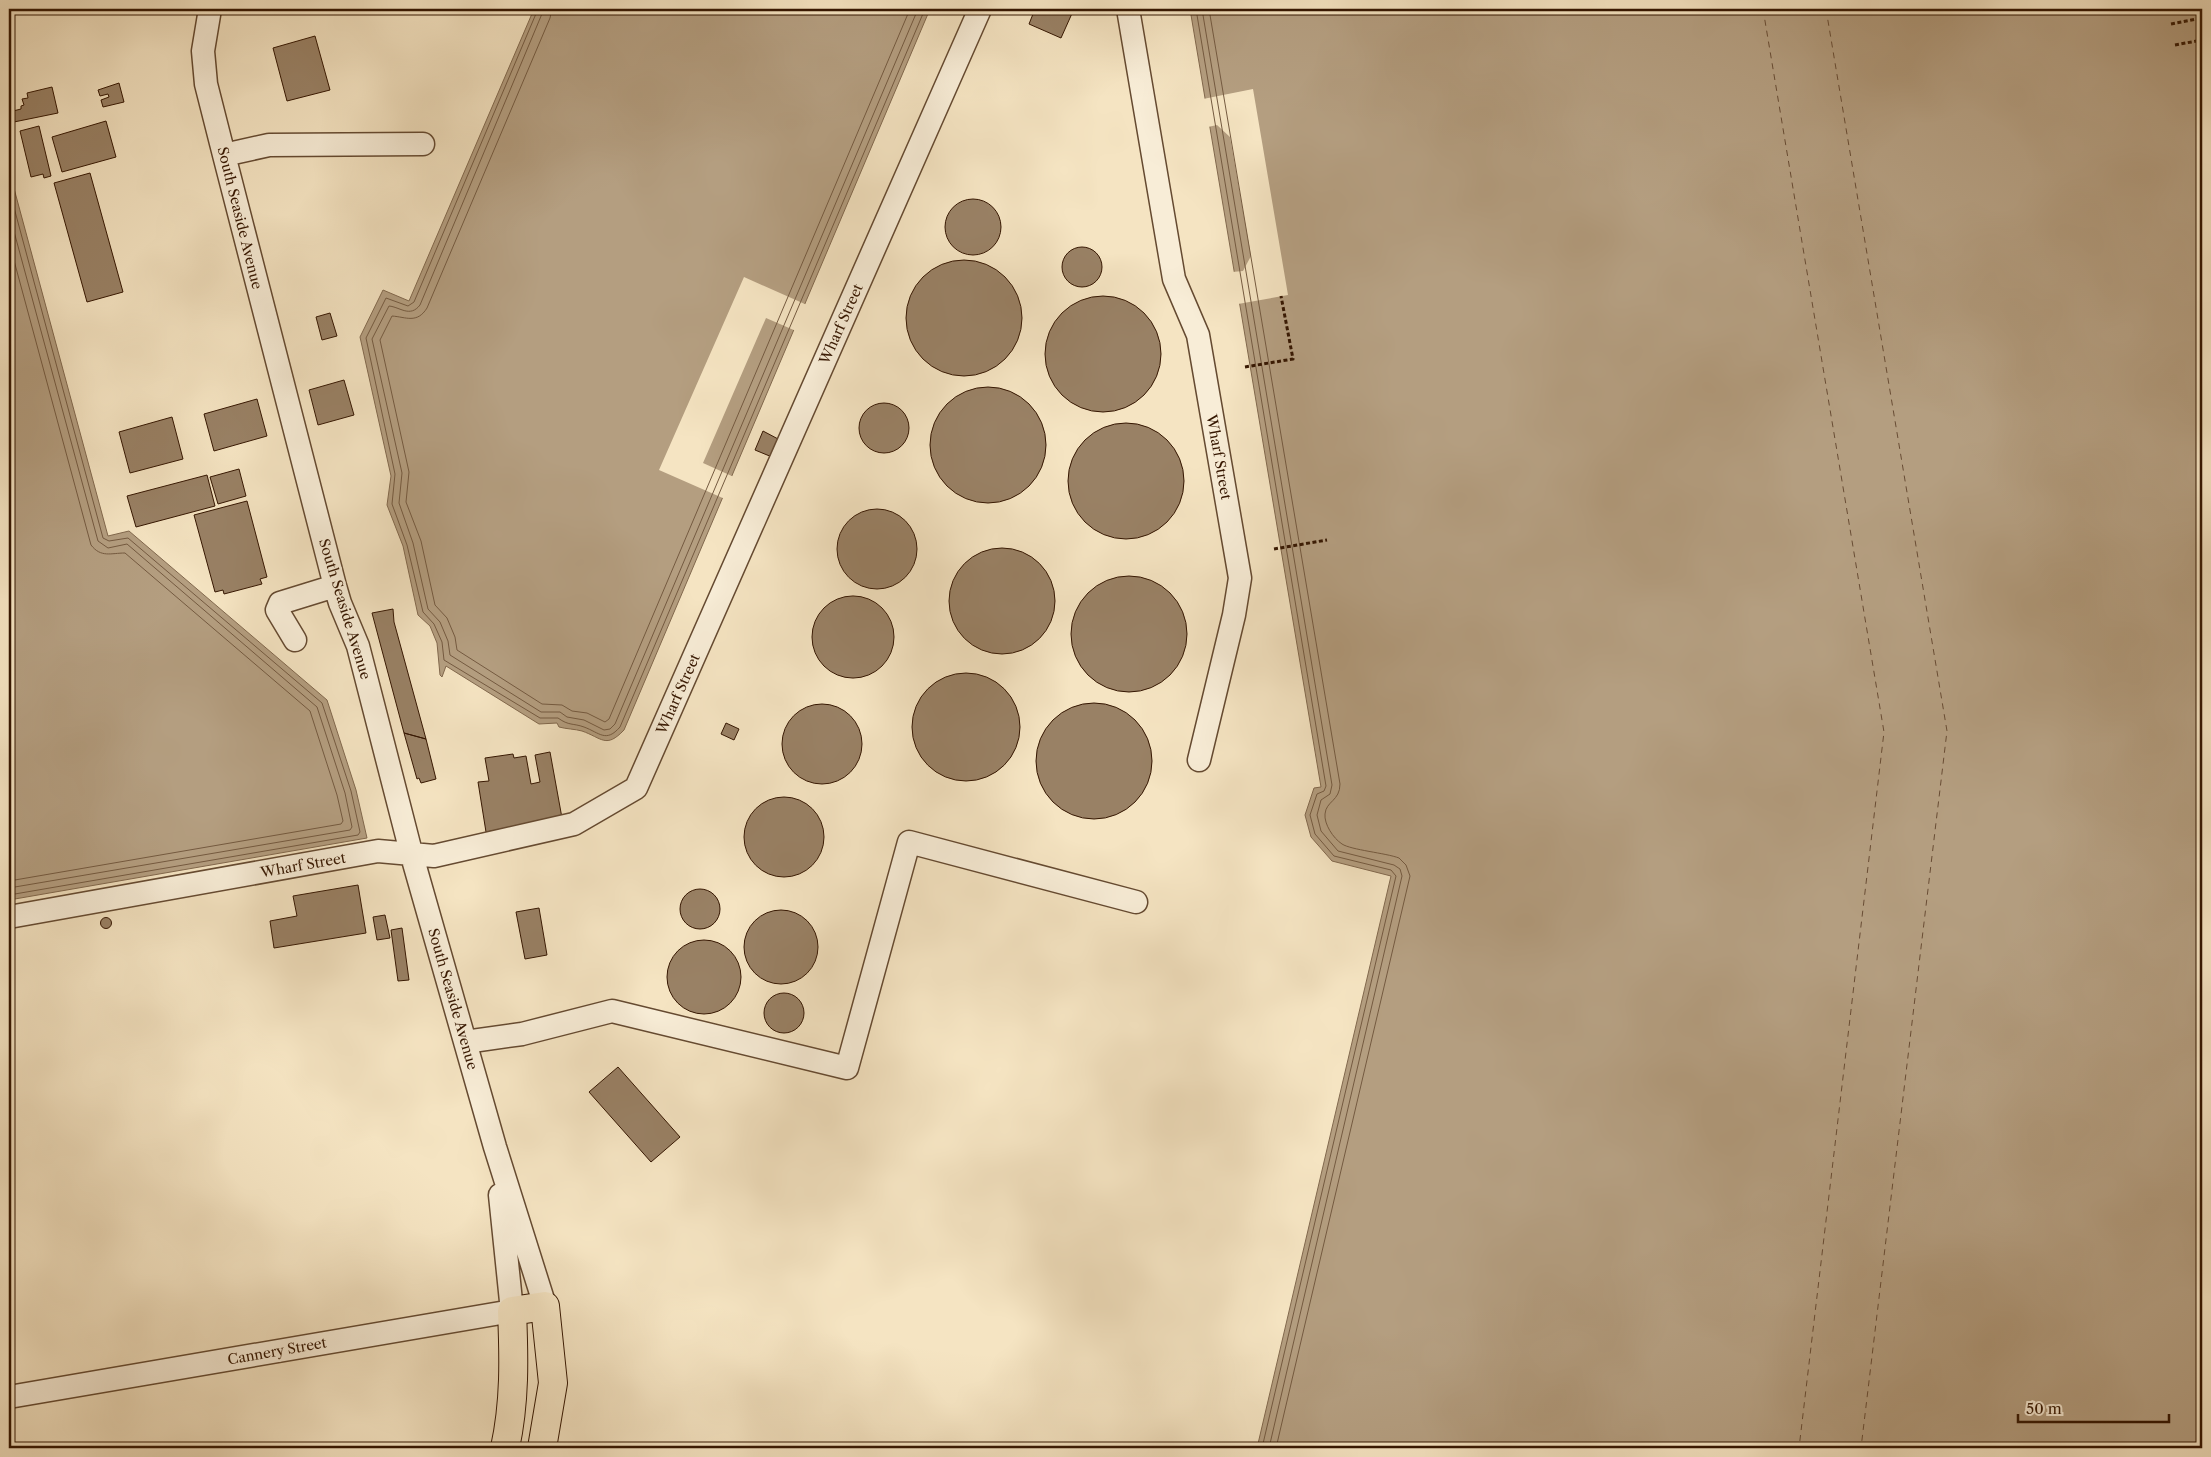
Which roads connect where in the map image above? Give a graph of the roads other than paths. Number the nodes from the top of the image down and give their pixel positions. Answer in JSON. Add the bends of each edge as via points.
{"nodes":[{"id":1,"x":210,"y":9,"type":"edge"},
{"id":2,"x":980,"y":9,"type":"edge"},
{"id":3,"x":1128,"y":9,"type":"edge"},
{"id":4,"x":423,"y":144,"type":"dead end"},
{"id":5,"x":224,"y":155,"type":"junction"},
{"id":6,"x":335,"y":586,"type":"junction"},
{"id":7,"x":295,"y":640,"type":"dead end"},
{"id":8,"x":1199,"y":760,"type":"dead end"},
{"id":9,"x":412,"y":856,"type":"junction"},
{"id":10,"x":1136,"y":902,"type":"dead end"},
{"id":11,"x":9,"y":917,"type":"edge"},
{"id":12,"x":466,"y":1042,"type":"junction"},
{"id":13,"x":495,"y":1147,"type":"junction"},
{"id":14,"x":546,"y":1306,"type":"junction"},
{"id":15,"x":512,"y":1311,"type":"junction"},
{"id":16,"x":9,"y":1397,"type":"edge"},
{"id":17,"x":505,"y":1448,"type":"edge"},
{"id":18,"x":542,"y":1448,"type":"edge"}],
"edges":[{"from":1,"to":5,"type":"street","name":"South Seaside Avenue","via":[[203,51],[206,84]]},
{"from":2,"to":9,"type":"street","name":"Wharf Street","via":[[636,788],[574,824],[434,856]]},
{"from":3,"to":8,"type":"street","name":"Wharf Street","via":[[1174,279],[1198,336],[1240,578]]},
{"from":4,"to":5,"type":"street","via":[[269,145]]},
{"from":5,"to":6,"type":"street","name":"South Seaside Avenue"},
{"from":6,"to":7,"type":"street","via":[[280,603],[277,610]]},
{"from":6,"to":9,"type":"street","name":"South Seaside Avenue","via":[[358,646]]},
{"from":9,"to":11,"type":"street","name":"Wharf Street","via":[[378,851]]},
{"from":9,"to":12,"type":"street","name":"South Seaside Avenue"},
{"from":10,"to":12,"type":"street","via":[[909,842],[847,1068],[612,1011],[522,1034]]},
{"from":12,"to":13,"type":"street","name":"South Seaside Avenue"},
{"from":13,"to":14,"type":"street","name":"South Seaside Avenue"},
{"from":13,"to":15,"type":"street","name":"South Seaside Avenue"},
{"from":14,"to":15,"type":"main road","name":"Cannery Street"},
{"from":14,"to":18,"type":"main road","via":[[553,1384]]},
{"from":15,"to":16,"type":"street","name":"Cannery Street"},
{"from":15,"to":17,"type":"main road","via":[[515,1370],[513,1408]]}]}
